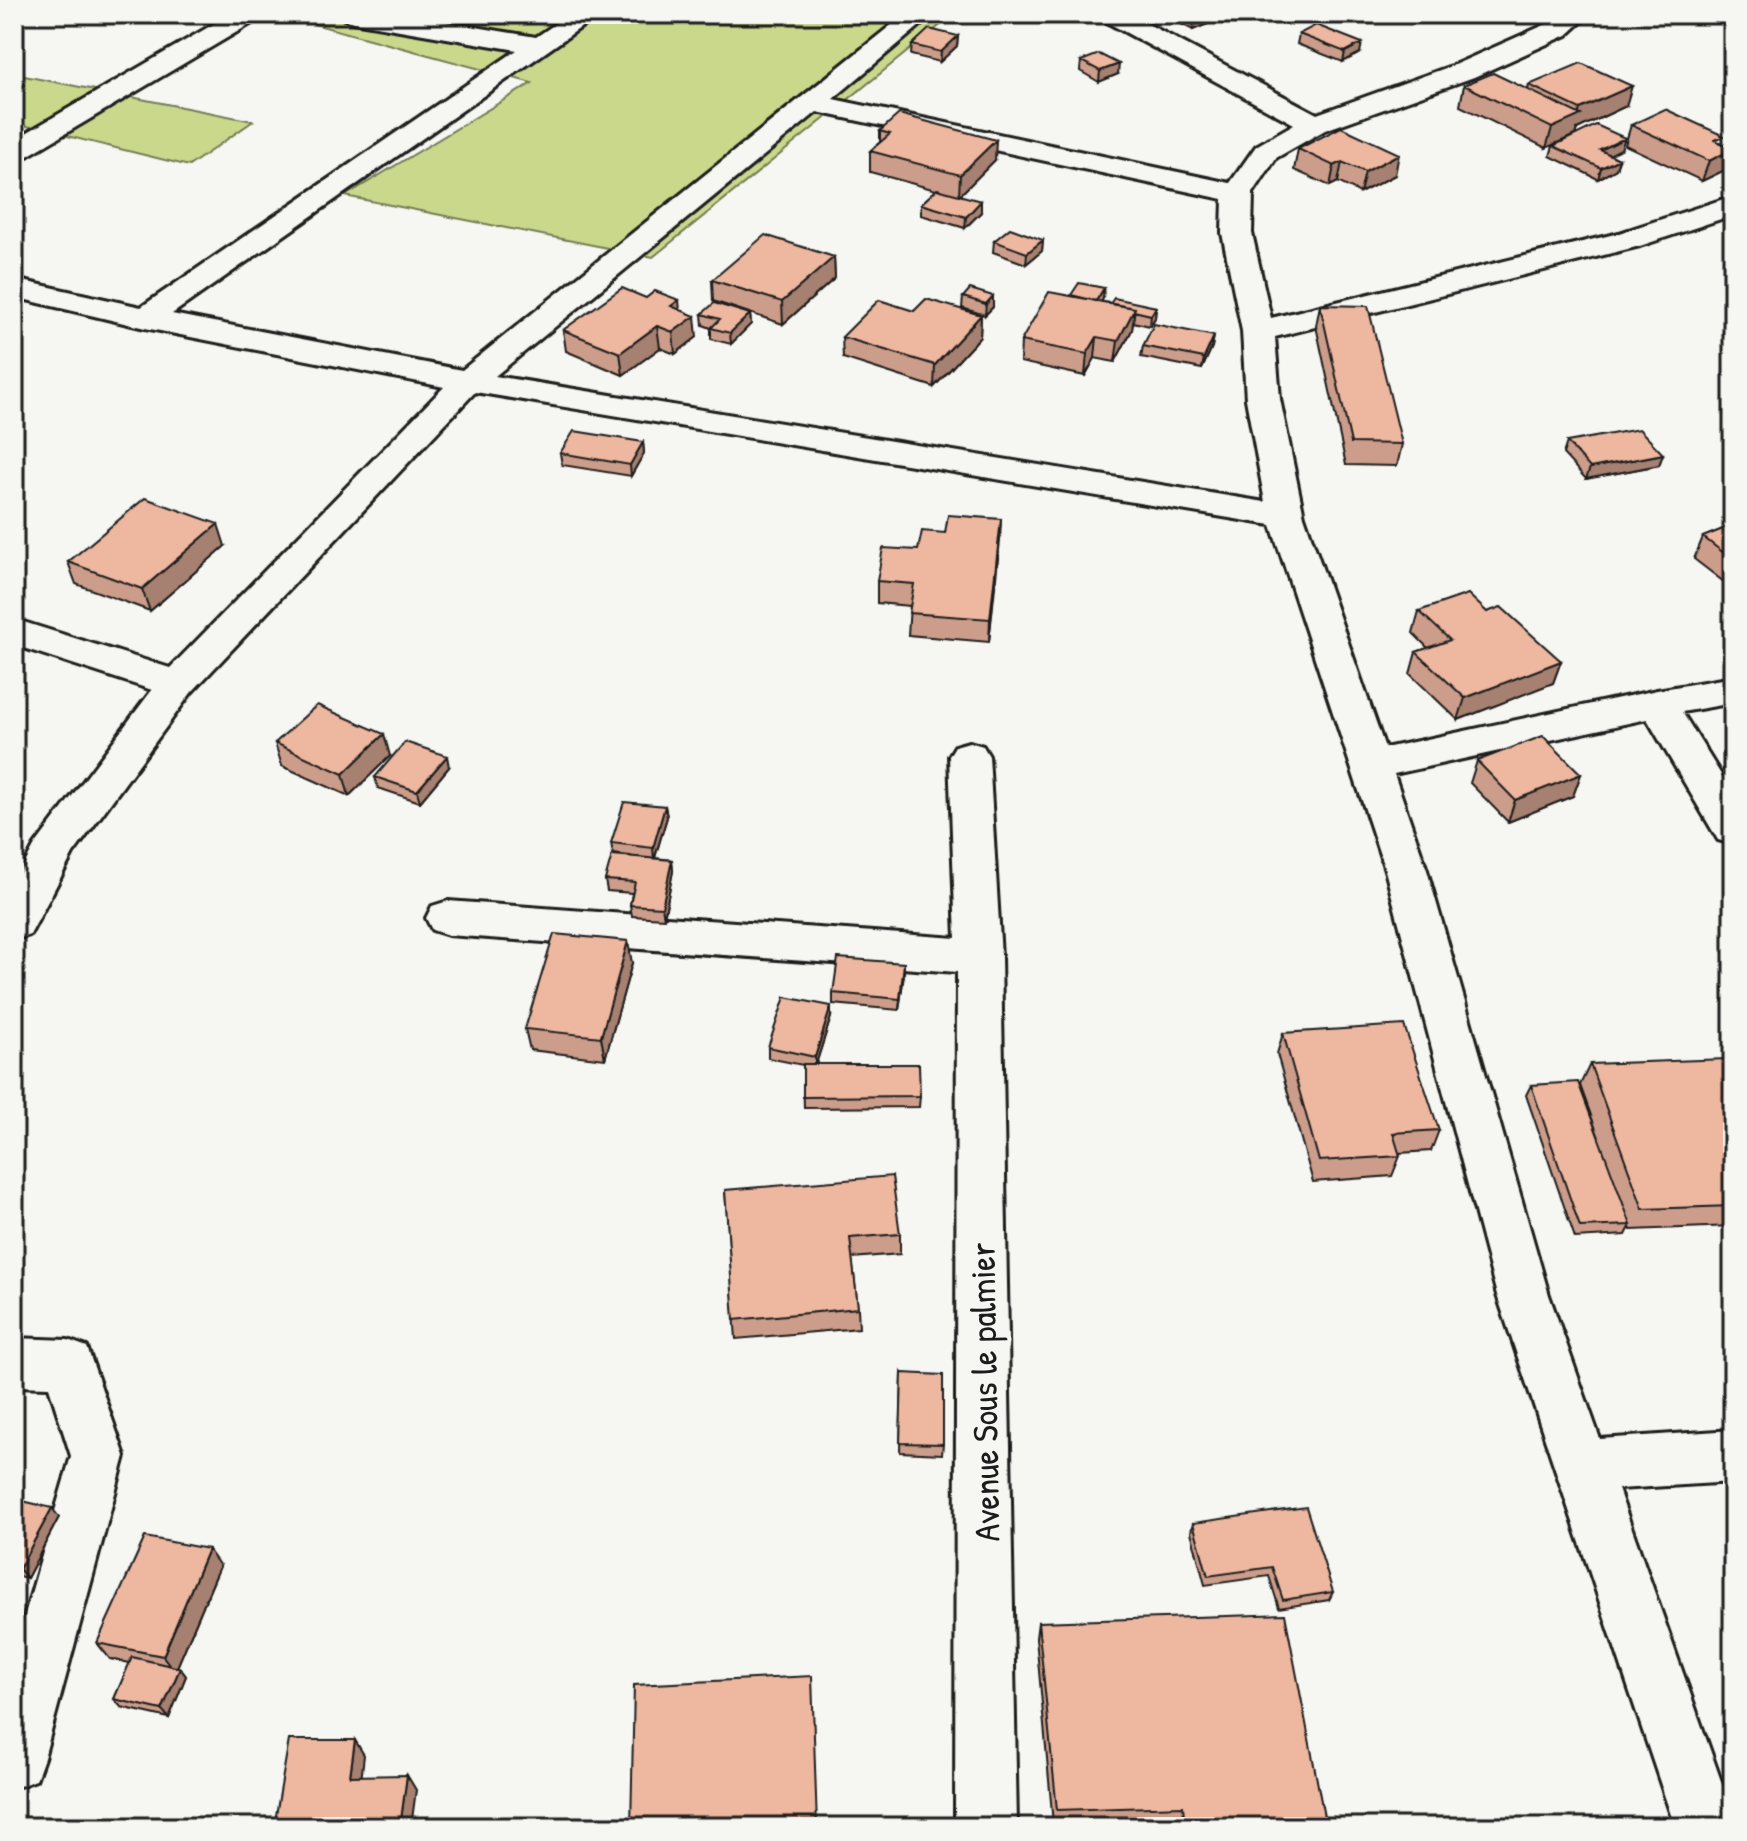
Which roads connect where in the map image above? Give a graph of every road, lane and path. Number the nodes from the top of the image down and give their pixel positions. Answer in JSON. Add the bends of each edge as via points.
{"nodes":[{"id":1,"x":250,"y":14,"type":"edge"},
{"id":2,"x":353,"y":14,"type":"edge"},
{"id":3,"x":587,"y":14,"type":"edge"},
{"id":4,"x":921,"y":14,"type":"edge"},
{"id":5,"x":1110,"y":14,"type":"edge"},
{"id":6,"x":1577,"y":14,"type":"edge"},
{"id":7,"x":540,"y":46,"type":"junction"},
{"id":8,"x":811,"y":103,"type":"junction"},
{"id":9,"x":1315,"y":124,"type":"junction"},
{"id":10,"x":14,"y":152,"type":"edge"},
{"id":11,"x":1238,"y":193,"type":"junction"},
{"id":12,"x":1733,"y":205,"type":"edge"},
{"id":13,"x":14,"y":288,"type":"edge"},
{"id":14,"x":145,"y":318,"type":"junction"},
{"id":15,"x":1258,"y":331,"type":"junction"},
{"id":16,"x":466,"y":383,"type":"junction"},
{"id":17,"x":1286,"y":516,"type":"junction"},
{"id":18,"x":14,"y":632,"type":"edge"},
{"id":19,"x":177,"y":684,"type":"junction"},
{"id":20,"x":1733,"y":690,"type":"edge"},
{"id":21,"x":1657,"y":703,"type":"junction"},
{"id":22,"x":969,"y":756,"type":"dead end"},
{"id":23,"x":1370,"y":765,"type":"junction"},
{"id":24,"x":1733,"y":829,"type":"edge"},
{"id":25,"x":448,"y":918,"type":"dead end"},
{"id":26,"x":14,"y":923,"type":"edge"},
{"id":27,"x":979,"y":957,"type":"junction"},
{"id":28,"x":14,"y":1362,"type":"edge"},
{"id":29,"x":1733,"y":1456,"type":"edge"},
{"id":30,"x":1581,"y":1466,"type":"junction"},
{"id":31,"x":14,"y":1758,"type":"edge"},
{"id":32,"x":986,"y":1827,"type":"edge"},
{"id":33,"x":1706,"y":1827,"type":"edge"}],
"edges":[{"from":1,"to":10,"type":"street"},
{"from":2,"to":7,"type":"street"},
{"from":3,"to":7,"type":"street"},
{"from":4,"to":8,"type":"street"},
{"from":5,"to":9,"type":"street"},
{"from":6,"to":9,"type":"street","via":[[1558,29],[1464,71]]},
{"from":7,"to":14,"type":"street"},
{"from":8,"to":11,"type":"street"},
{"from":8,"to":16,"type":"street"},
{"from":9,"to":11,"type":"street","via":[[1266,152]]},
{"from":11,"to":15,"type":"street","via":[[1237,233]]},
{"from":12,"to":15,"type":"street","via":[[1629,240]]},
{"from":13,"to":14,"type":"street"},
{"from":14,"to":16,"type":"street"},
{"from":15,"to":17,"type":"street","via":[[1263,399]]},
{"from":16,"to":17,"type":"street"},
{"from":16,"to":19,"type":"street"},
{"from":17,"to":23,"type":"street"},
{"from":18,"to":19,"type":"street"},
{"from":19,"to":26,"type":"street","via":[[56,845]]},
{"from":20,"to":21,"type":"street"},
{"from":21,"to":23,"type":"street"},
{"from":21,"to":24,"type":"street"},
{"from":22,"to":27,"type":"street","name":"Avenue Sous le palmier"},
{"from":23,"to":30,"type":"street","via":[[1406,870],[1523,1295]]},
{"from":25,"to":27,"type":"street"},
{"from":27,"to":32,"type":"street","name":"Avenue Sous le palmier"},
{"from":28,"to":31,"type":"street","via":[[68,1364],[98,1456]]},
{"from":29,"to":30,"type":"street"},
{"from":30,"to":33,"type":"street"}]}
